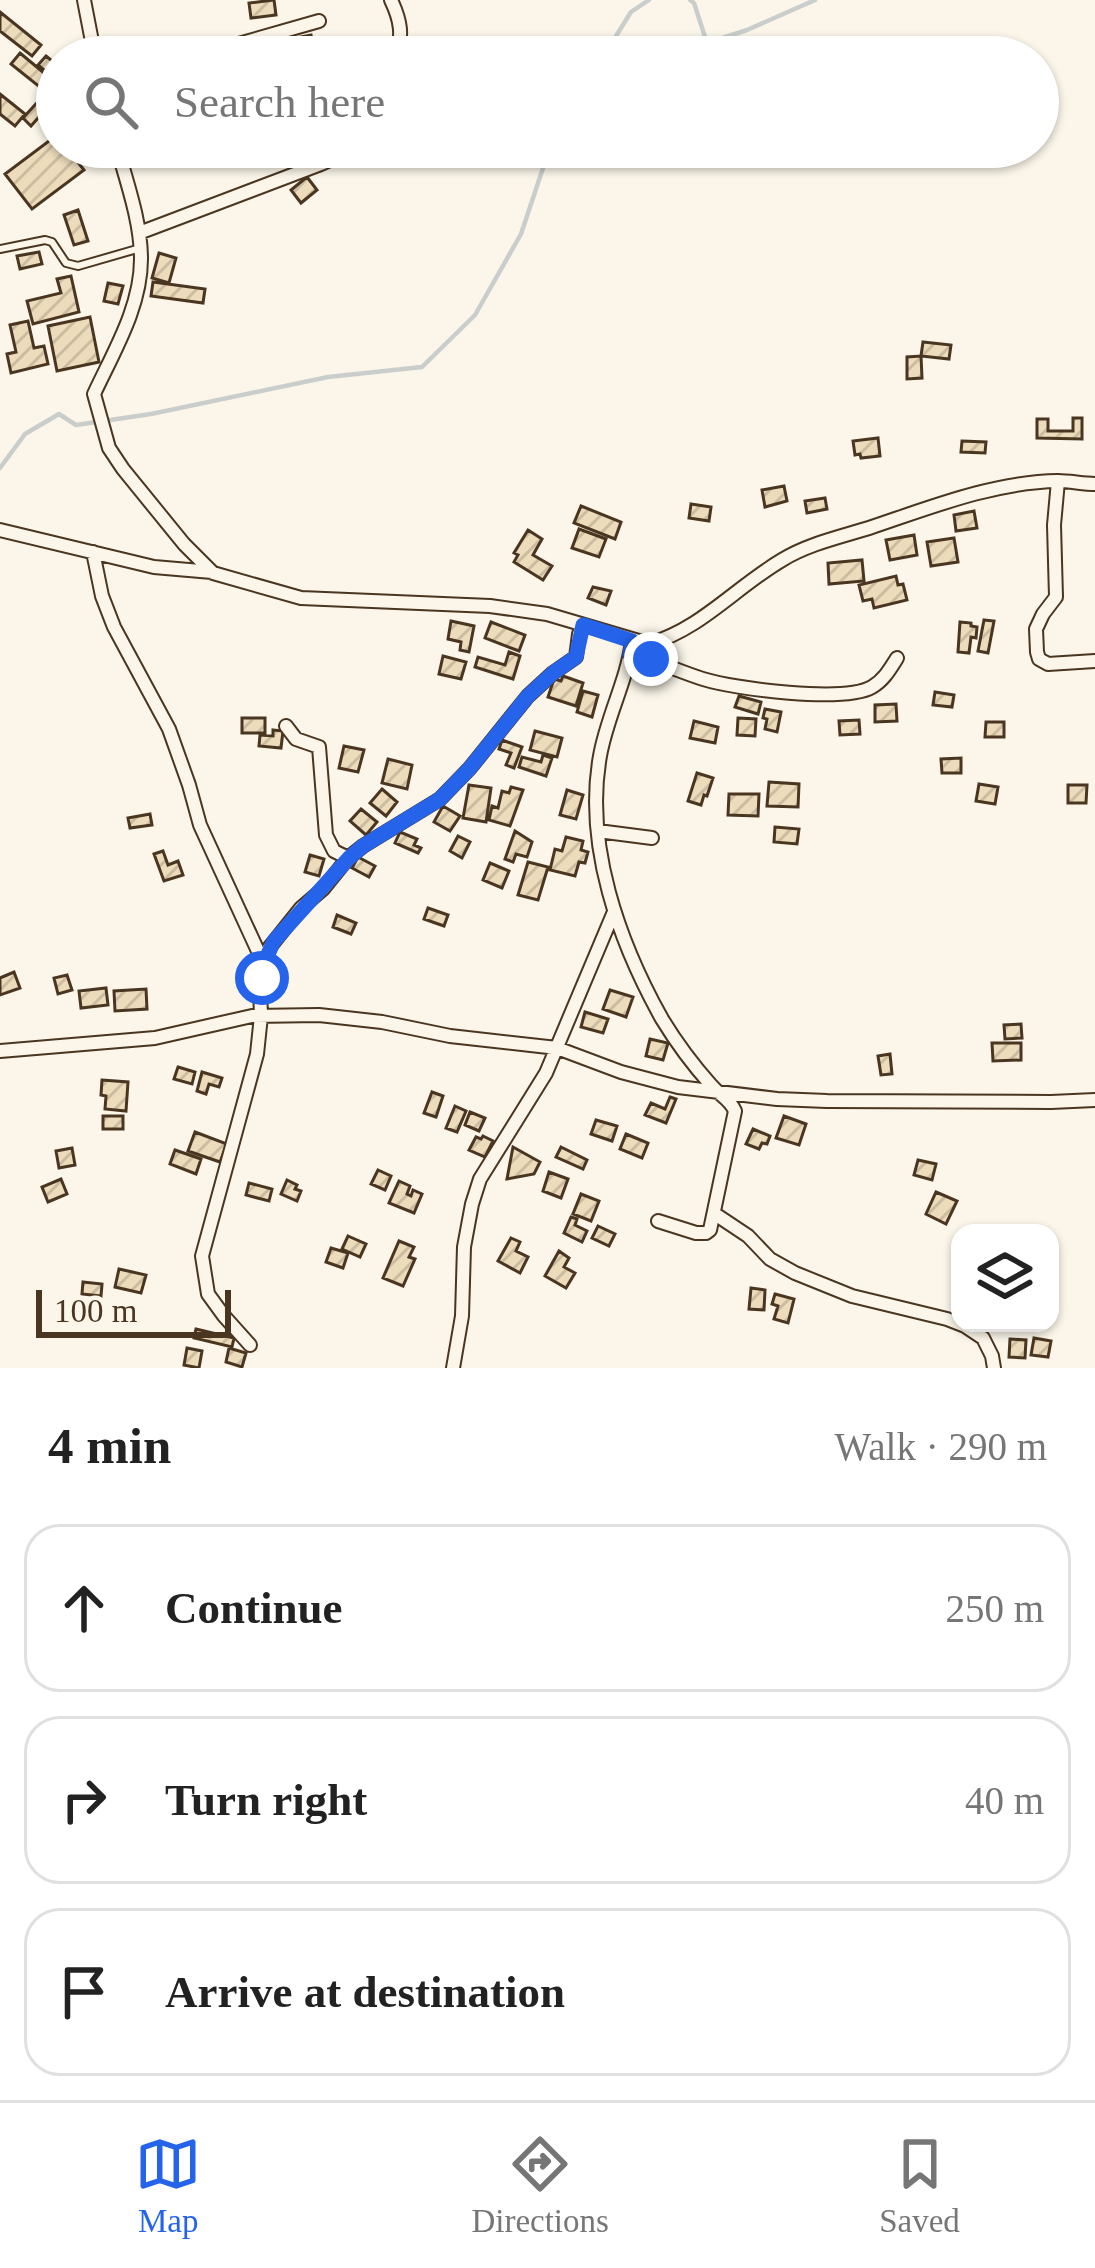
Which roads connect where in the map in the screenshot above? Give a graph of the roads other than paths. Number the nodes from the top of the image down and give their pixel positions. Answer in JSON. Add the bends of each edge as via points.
{"nodes":[{"id":1,"x":84,"y":0,"type":"edge"},
{"id":2,"x":392,"y":0,"type":"edge"},
{"id":3,"x":319,"y":21,"type":"dead end"},
{"id":4,"x":91,"y":36,"type":"edge"},
{"id":5,"x":266,"y":36,"type":"edge"},
{"id":6,"x":402,"y":36,"type":"edge"},
{"id":7,"x":122,"y":168,"type":"edge"},
{"id":8,"x":312,"y":168,"type":"edge"},
{"id":9,"x":140,"y":241,"type":"junction"},
{"id":10,"x":0,"y":249,"type":"edge"},
{"id":11,"x":1058,"y":481,"type":"junction"},
{"id":12,"x":1095,"y":484,"type":"edge"},
{"id":13,"x":0,"y":530,"type":"edge"},
{"id":14,"x":93,"y":552,"type":"junction"},
{"id":15,"x":213,"y":572,"type":"junction"},
{"id":16,"x":583,"y":625,"type":"junction"},
{"id":17,"x":631,"y":648,"type":"junction"},
{"id":18,"x":897,"y":658,"type":"dead end"},
{"id":19,"x":1095,"y":661,"type":"edge"},
{"id":20,"x":286,"y":726,"type":"dead end"},
{"id":21,"x":598,"y":831,"type":"junction"},
{"id":22,"x":652,"y":838,"type":"dead end"},
{"id":23,"x":349,"y":858,"type":"junction"},
{"id":24,"x":614,"y":913,"type":"junction"},
{"id":25,"x":264,"y":963,"type":"junction"},
{"id":26,"x":261,"y":1016,"type":"junction"},
{"id":27,"x":556,"y":1048,"type":"junction"},
{"id":28,"x":0,"y":1051,"type":"edge"},
{"id":29,"x":714,"y":1090,"type":"junction"},
{"id":30,"x":1095,"y":1100,"type":"edge"},
{"id":31,"x":715,"y":1214,"type":"junction"},
{"id":32,"x":658,"y":1221,"type":"dead end"},
{"id":33,"x":250,"y":1345,"type":"dead end"},
{"id":34,"x":453,"y":1368,"type":"edge"},
{"id":35,"x":994,"y":1368,"type":"edge"}],
"edges":[{"from":1,"to":4,"type":"street"},
{"from":2,"to":6,"type":"street"},
{"from":3,"to":5,"type":"street"},
{"from":7,"to":9,"type":"street"},
{"from":8,"to":9,"type":"street"},
{"from":9,"to":10,"type":"lane","via":[[78,266],[45,240]]},
{"from":9,"to":15,"type":"street","via":[[136,301],[94,394],[110,448],[138,490]]},
{"from":11,"to":12,"type":"street"},
{"from":11,"to":17,"type":"street","via":[[937,504],[800,550],[710,614]]},
{"from":11,"to":19,"type":"street","via":[[1056,597],[1036,629],[1036,652],[1048,664]]},
{"from":13,"to":14,"type":"street"},
{"from":14,"to":15,"type":"street"},
{"from":14,"to":25,"type":"street","via":[[114,627],[169,729],[200,824]]},
{"from":15,"to":16,"type":"street","via":[[301,598],[490,605]]},
{"from":16,"to":17,"type":"street"},
{"from":16,"to":23,"type":"street","via":[[576,657],[528,696],[459,781]]},
{"from":17,"to":18,"type":"street","via":[[709,681],[826,696],[872,687]]},
{"from":17,"to":21,"type":"street","via":[[601,753]]},
{"from":20,"to":23,"type":"street","via":[[320,747],[326,835]]},
{"from":21,"to":22,"type":"street"},
{"from":21,"to":24,"type":"street"},
{"from":23,"to":25,"type":"street","via":[[274,941]]},
{"from":24,"to":27,"type":"street"},
{"from":24,"to":29,"type":"street","via":[[666,1025]]},
{"from":25,"to":26,"type":"street"},
{"from":26,"to":27,"type":"street","via":[[346,1017]]},
{"from":26,"to":28,"type":"street","via":[[155,1038]]},
{"from":26,"to":33,"type":"street","via":[[202,1256],[208,1294]]},
{"from":27,"to":29,"type":"street","via":[[649,1080]]},
{"from":27,"to":34,"type":"street","via":[[480,1179],[464,1247]]},
{"from":29,"to":30,"type":"street","via":[[826,1101]]},
{"from":29,"to":31,"type":"street","via":[[735,1111]]},
{"from":31,"to":32,"type":"street","via":[[702,1234]]},
{"from":31,"to":35,"type":"street","via":[[795,1274],[965,1326],[983,1338]]}]}
